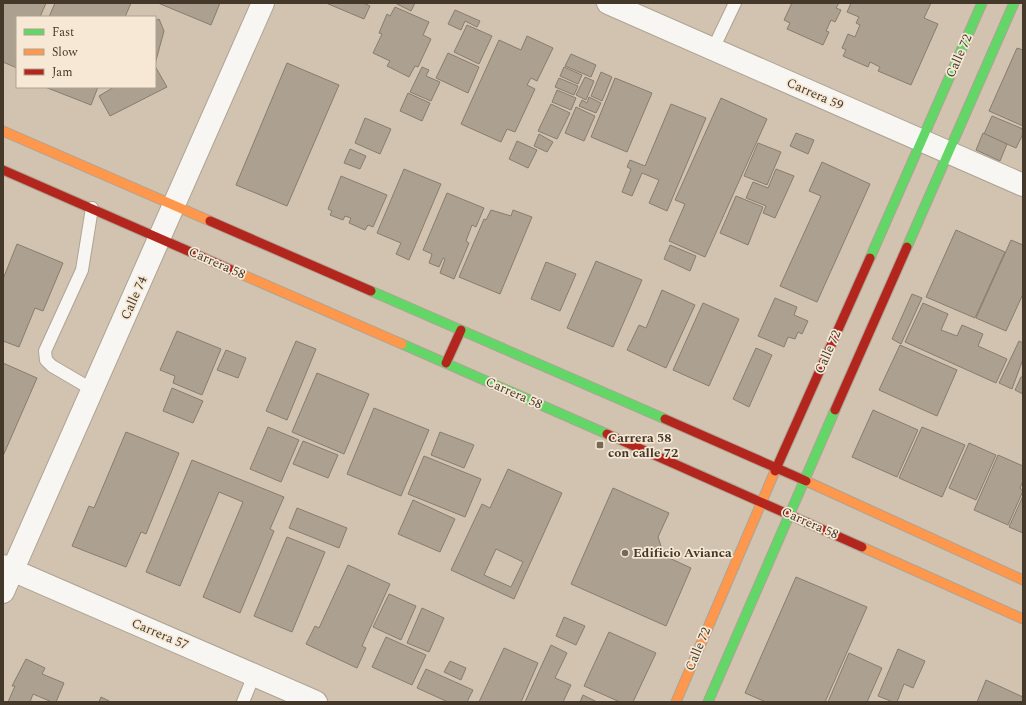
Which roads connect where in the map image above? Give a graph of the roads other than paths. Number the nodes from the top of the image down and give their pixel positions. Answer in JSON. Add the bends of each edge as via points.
{"nodes":[{"id":1,"x":263,"y":3,"type":"edge"},
{"id":2,"x":608,"y":3,"type":"edge"},
{"id":3,"x":735,"y":3,"type":"edge"},
{"id":4,"x":982,"y":3,"type":"edge"},
{"id":5,"x":1014,"y":3,"type":"edge"},
{"id":6,"x":713,"y":49,"type":"junction"},
{"id":7,"x":3,"y":132,"type":"edge"},
{"id":8,"x":921,"y":140,"type":"junction"},
{"id":9,"x":948,"y":152,"type":"junction"},
{"id":10,"x":3,"y":170,"type":"edge"},
{"id":11,"x":1023,"y":185,"type":"edge"},
{"id":12,"x":173,"y":206,"type":"junction"},
{"id":13,"x":92,"y":208,"type":"junction"},
{"id":14,"x":160,"y":238,"type":"junction"},
{"id":15,"x":461,"y":330,"type":"junction"},
{"id":16,"x":446,"y":363,"type":"junction"},
{"id":17,"x":93,"y":390,"type":"junction"},
{"id":18,"x":777,"y":468,"type":"junction"},
{"id":19,"x":804,"y":479,"type":"junction"},
{"id":20,"x":762,"y":501,"type":"junction"},
{"id":21,"x":789,"y":513,"type":"junction"},
{"id":22,"x":8,"y":568,"type":"edge"},
{"id":23,"x":1023,"y":580,"type":"edge"},
{"id":24,"x":3,"y":592,"type":"edge"},
{"id":25,"x":1023,"y":619,"type":"edge"},
{"id":26,"x":254,"y":675,"type":"junction"},
{"id":27,"x":243,"y":702,"type":"edge"},
{"id":28,"x":316,"y":702,"type":"edge"},
{"id":29,"x":676,"y":702,"type":"edge"},
{"id":30,"x":708,"y":702,"type":"edge"}],
"edges":[{"from":1,"to":12,"type":"street","name":"Calle 74"},
{"from":2,"to":6,"type":"street","name":"Carrera 59"},
{"from":3,"to":6,"type":"lane"},
{"from":4,"to":8,"type":"street","name":"Calle 72"},
{"from":5,"to":9,"type":"street"},
{"from":6,"to":8,"type":"street","name":"Carrera 59"},
{"from":7,"to":12,"type":"street"},
{"from":8,"to":9,"type":"street","name":"Carrera 59"},
{"from":8,"to":18,"type":"street","name":"Calle 72"},
{"from":9,"to":11,"type":"street","name":"Carrera 59"},
{"from":9,"to":19,"type":"street"},
{"from":10,"to":13,"type":"street","name":"Carrera 58"},
{"from":12,"to":14,"type":"street","name":"Calle 74"},
{"from":12,"to":15,"type":"street"},
{"from":13,"to":14,"type":"street","name":"Carrera 58"},
{"from":13,"to":17,"type":"lane","via":[[82,270],[45,351],[46,360],[52,366]]},
{"from":14,"to":16,"type":"street","name":"Carrera 58"},
{"from":14,"to":17,"type":"street","name":"Calle 74"},
{"from":15,"to":16,"type":"street"},
{"from":15,"to":18,"type":"street"},
{"from":16,"to":20,"type":"street","name":"Carrera 58"},
{"from":17,"to":22,"type":"street","name":"Calle 74"},
{"from":18,"to":19,"type":"street"},
{"from":18,"to":20,"type":"street","name":"Calle 72"},
{"from":19,"to":21,"type":"street"},
{"from":19,"to":23,"type":"street"},
{"from":20,"to":21,"type":"street","name":"Carrera 58"},
{"from":20,"to":29,"type":"street","name":"Calle 72"},
{"from":21,"to":25,"type":"street","name":"Carrera 58"},
{"from":21,"to":30,"type":"street"},
{"from":22,"to":24,"type":"street","name":"Calle 74"},
{"from":22,"to":26,"type":"street","name":"Carrera 57"},
{"from":26,"to":27,"type":"lane"},
{"from":26,"to":28,"type":"street","name":"Carrera 57"}]}
